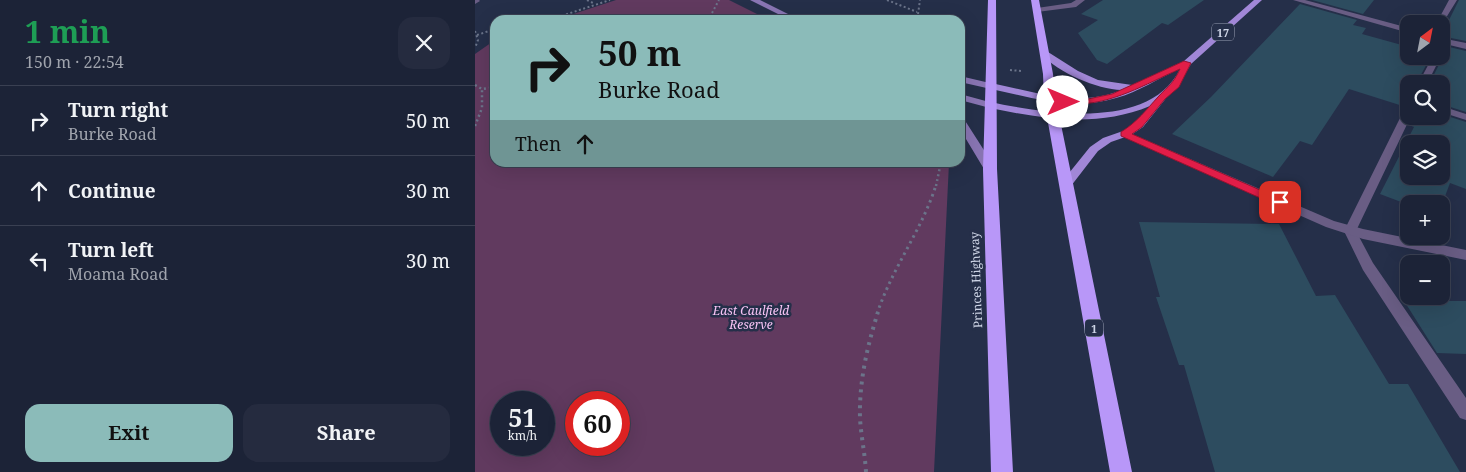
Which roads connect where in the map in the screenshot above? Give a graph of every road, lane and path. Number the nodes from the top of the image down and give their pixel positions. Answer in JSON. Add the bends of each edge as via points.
{"nodes":[{"id":1,"x":587,"y":0,"type":"edge"},
{"id":2,"x":610,"y":0,"type":"edge"},
{"id":3,"x":719,"y":0,"type":"edge"},
{"id":4,"x":754,"y":0,"type":"edge"},
{"id":5,"x":887,"y":0,"type":"edge"},
{"id":6,"x":920,"y":0,"type":"edge"},
{"id":7,"x":992,"y":0,"type":"edge"},
{"id":8,"x":1081,"y":0,"type":"edge"},
{"id":9,"x":1258,"y":0,"type":"edge"},
{"id":10,"x":1297,"y":0,"type":"edge"},
{"id":11,"x":1453,"y":0,"type":"edge"},
{"id":12,"x":595,"y":5,"type":"junction"},
{"id":13,"x":1036,"y":5,"type":"edge"},
{"id":14,"x":711,"y":14,"type":"junction"},
{"id":15,"x":564,"y":15,"type":"edge"},
{"id":16,"x":707,"y":15,"type":"edge"},
{"id":17,"x":724,"y":15,"type":"edge"},
{"id":18,"x":786,"y":15,"type":"edge"},
{"id":19,"x":1445,"y":15,"type":"edge"},
{"id":20,"x":1400,"y":29,"type":"edge"},
{"id":21,"x":490,"y":31,"type":"edge"},
{"id":22,"x":475,"y":32,"type":"edge"},
{"id":23,"x":477,"y":35,"type":"junction"},
{"id":24,"x":1450,"y":44,"type":"edge"},
{"id":25,"x":1466,"y":46,"type":"edge"},
{"id":26,"x":475,"y":48,"type":"edge"},
{"id":27,"x":1045,"y":54,"type":"junction"},
{"id":28,"x":1187,"y":63,"type":"junction"},
{"id":29,"x":1010,"y":70,"type":"dead end"},
{"id":30,"x":1021,"y":71,"type":"dead end"},
{"id":31,"x":965,"y":80,"type":"edge"},
{"id":32,"x":475,"y":85,"type":"edge"},
{"id":33,"x":1141,"y":85,"type":"junction"},
{"id":34,"x":991,"y":86,"type":"junction"},
{"id":35,"x":490,"y":88,"type":"edge"},
{"id":36,"x":482,"y":89,"type":"junction"},
{"id":37,"x":965,"y":98,"type":"edge"},
{"id":38,"x":1162,"y":98,"type":"junction"},
{"id":39,"x":1050,"y":100,"type":"junction"},
{"id":40,"x":991,"y":105,"type":"junction"},
{"id":41,"x":1450,"y":112,"type":"edge"},
{"id":42,"x":1054,"y":116,"type":"junction"},
{"id":43,"x":1466,"y":117,"type":"edge"},
{"id":44,"x":1402,"y":125,"type":"edge"},
{"id":45,"x":475,"y":126,"type":"edge"},
{"id":46,"x":965,"y":129,"type":"edge"},
{"id":47,"x":1125,"y":134,"type":"junction"},
{"id":48,"x":941,"y":167,"type":"edge"},
{"id":49,"x":990,"y":168,"type":"junction"},
{"id":50,"x":1067,"y":183,"type":"junction"},
{"id":51,"x":1350,"y":230,"type":"junction"},
{"id":52,"x":1466,"y":255,"type":"edge"},
{"id":53,"x":1466,"y":412,"type":"edge"},
{"id":54,"x":866,"y":472,"type":"edge"},
{"id":55,"x":1002,"y":472,"type":"edge"},
{"id":56,"x":1121,"y":472,"type":"edge"}],
"edges":[{"from":1,"to":12,"type":"path"},
{"from":2,"to":12,"type":"path"},
{"from":3,"to":14,"type":"path"},
{"from":4,"to":18,"type":"street"},
{"from":5,"to":6,"type":"path","via":[[918,13]]},
{"from":7,"to":34,"type":"highway","name":"Princes Highway"},
{"from":8,"to":13,"type":"street","via":[[1073,5]]},
{"from":9,"to":28,"type":"main road","number":"17"},
{"from":10,"to":20,"type":"street"},
{"from":11,"to":19,"type":"street"},
{"from":12,"to":15,"type":"path"},
{"from":13,"to":27,"type":"highway","number":"1"},
{"from":14,"to":16,"type":"path"},
{"from":14,"to":17,"type":"path"},
{"from":21,"to":23,"type":"path"},
{"from":22,"to":23,"type":"path"},
{"from":23,"to":26,"type":"path"},
{"from":24,"to":25,"type":"street"},
{"from":27,"to":33,"type":"main road","via":[[1093,83],[1117,87]]},
{"from":27,"to":39,"type":"highway","number":"1"},
{"from":28,"to":33,"type":"main road","number":"17"},
{"from":28,"to":38,"type":"main road","number":"17","via":[[1176,85]]},
{"from":29,"to":30,"type":"path"},
{"from":31,"to":34,"type":"street"},
{"from":32,"to":36,"type":"path"},
{"from":33,"to":39,"type":"main road","number":"17","via":[[1091,101]]},
{"from":34,"to":39,"type":"main road","number":"17"},
{"from":34,"to":40,"type":"highway","name":"Princes Highway"},
{"from":35,"to":36,"type":"path"},
{"from":36,"to":45,"type":"path","via":[[484,101]]},
{"from":37,"to":40,"type":"street"},
{"from":38,"to":42,"type":"main road","number":"17","via":[[1120,114]]},
{"from":38,"to":47,"type":"main road","number":"17","via":[[1139,125]]},
{"from":39,"to":42,"type":"highway","number":"1"},
{"from":40,"to":42,"type":"main road","number":"17"},
{"from":40,"to":49,"type":"highway","name":"Princes Highway"},
{"from":41,"to":43,"type":"street"},
{"from":42,"to":50,"type":"highway","number":"1"},
{"from":44,"to":51,"type":"street"},
{"from":46,"to":49,"type":"street"},
{"from":47,"to":50,"type":"main road","number":"17","via":[[1094,148]]},
{"from":47,"to":51,"type":"street"},
{"from":48,"to":54,"type":"path","via":[[931,201],[891,277],[877,316],[861,382],[860,419]]},
{"from":49,"to":55,"type":"highway","name":"Princes Highway"},
{"from":50,"to":56,"type":"highway","number":"1"},
{"from":51,"to":52,"type":"street"},
{"from":51,"to":53,"type":"street","via":[[1368,266]]}]}
